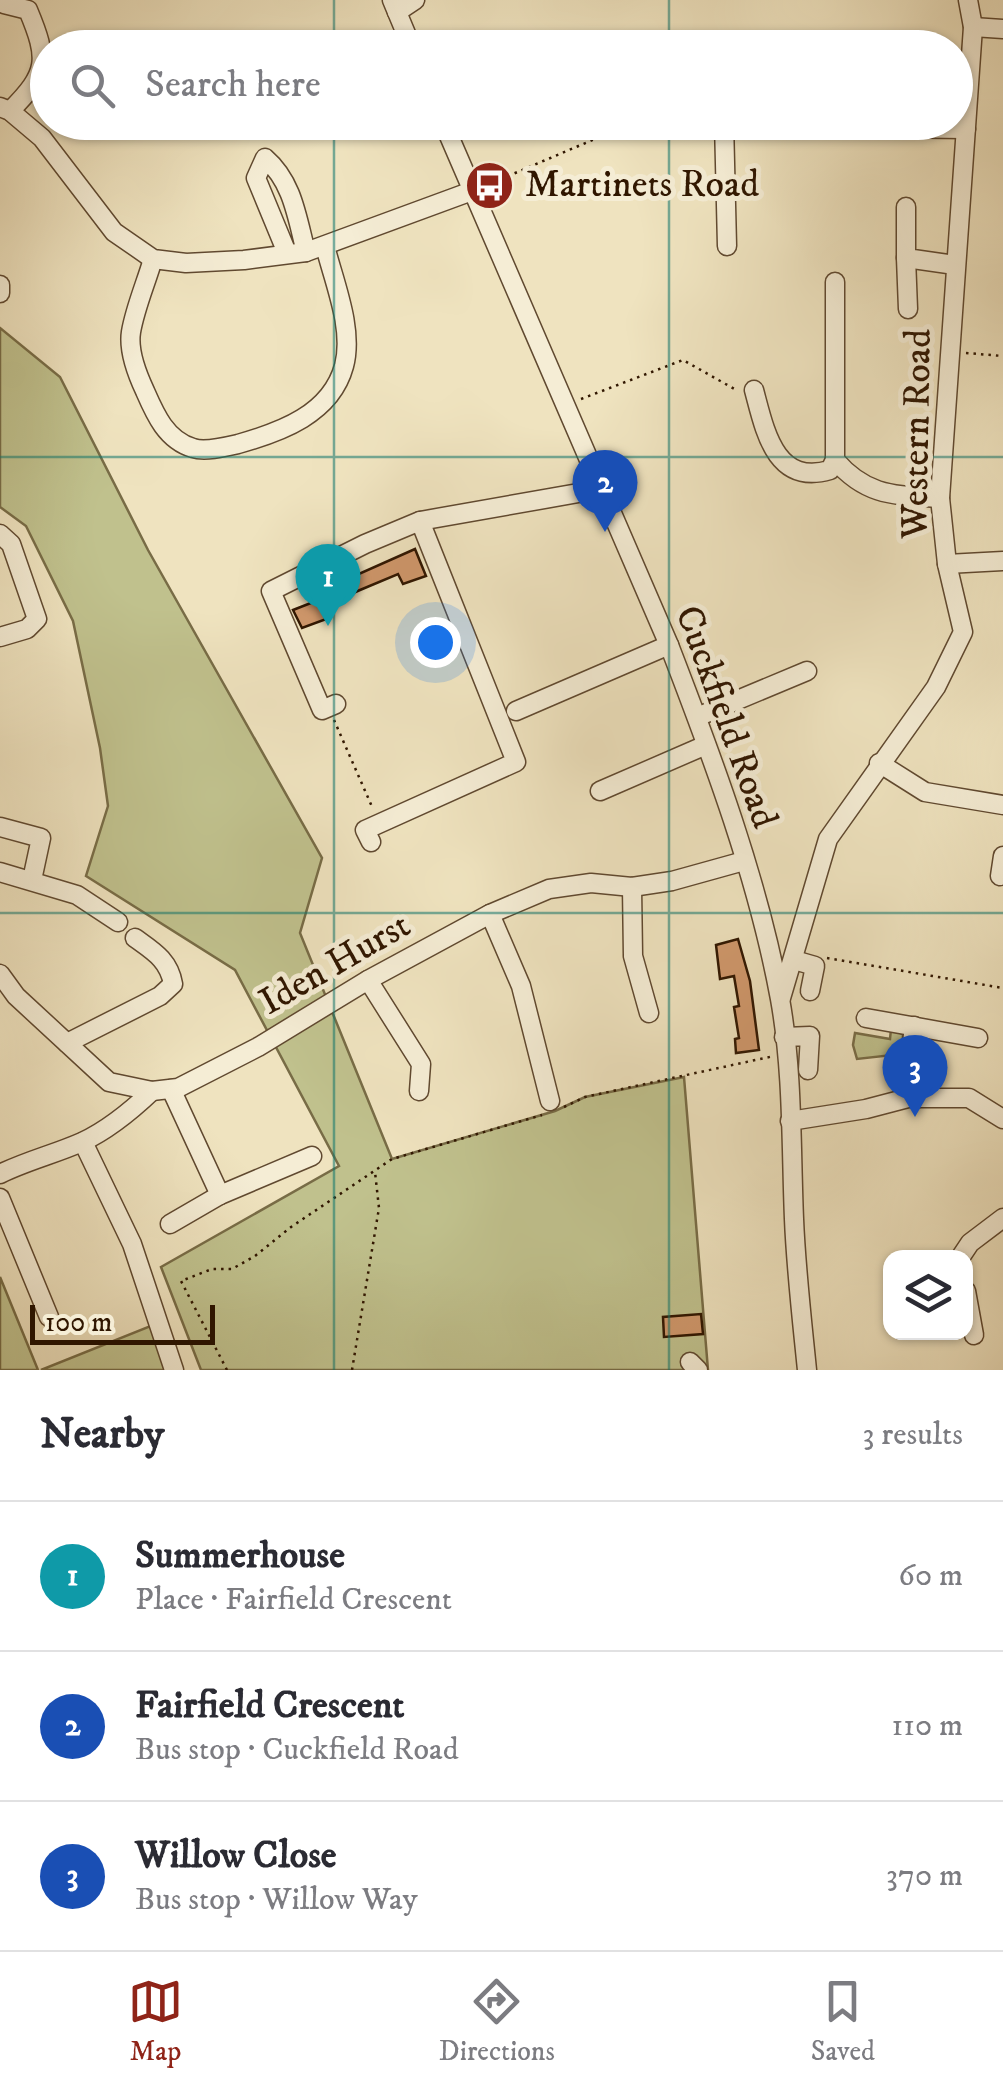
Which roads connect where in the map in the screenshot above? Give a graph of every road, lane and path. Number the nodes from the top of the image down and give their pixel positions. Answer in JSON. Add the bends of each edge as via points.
{"nodes":[{"id":1,"x":414,"y":0,"type":"edge"},
{"id":2,"x":968,"y":0,"type":"edge"},
{"id":3,"x":4,"y":4,"type":"dead end"},
{"id":4,"x":394,"y":6,"type":"edge"},
{"id":5,"x":973,"y":27,"type":"junction"},
{"id":6,"x":1003,"y":28,"type":"edge"},
{"id":7,"x":36,"y":30,"type":"edge"},
{"id":8,"x":404,"y":30,"type":"edge"},
{"id":9,"x":973,"y":30,"type":"edge"},
{"id":10,"x":30,"y":89,"type":"edge"},
{"id":11,"x":5,"y":109,"type":"edge"},
{"id":12,"x":30,"y":129,"type":"edge"},
{"id":13,"x":44,"y":140,"type":"edge"},
{"id":14,"x":451,"y":140,"type":"edge"},
{"id":15,"x":594,"y":140,"type":"edge"},
{"id":16,"x":724,"y":140,"type":"edge"},
{"id":17,"x":965,"y":140,"type":"edge"},
{"id":18,"x":472,"y":191,"type":"junction"},
{"id":19,"x":906,"y":207,"type":"dead end"},
{"id":20,"x":325,"y":246,"type":"junction"},
{"id":21,"x":727,"y":246,"type":"dead end"},
{"id":22,"x":906,"y":258,"type":"junction"},
{"id":23,"x":153,"y":259,"type":"junction"},
{"id":24,"x":955,"y":265,"type":"junction"},
{"id":25,"x":836,"y":282,"type":"dead end"},
{"id":26,"x":0,"y":284,"type":"edge"},
{"id":27,"x":0,"y":293,"type":"edge"},
{"id":28,"x":908,"y":309,"type":"dead end"},
{"id":29,"x":950,"y":352,"type":"junction"},
{"id":30,"x":1003,"y":356,"type":"edge"},
{"id":31,"x":747,"y":391,"type":"joint"},
{"id":32,"x":566,"y":404,"type":"junction"},
{"id":33,"x":836,"y":460,"type":"junction"},
{"id":34,"x":602,"y":489,"type":"junction"},
{"id":35,"x":940,"y":498,"type":"junction"},
{"id":36,"x":420,"y":521,"type":"junction"},
{"id":37,"x":0,"y":534,"type":"edge"},
{"id":38,"x":1003,"y":561,"type":"edge"},
{"id":39,"x":947,"y":564,"type":"junction"},
{"id":40,"x":0,"y":637,"type":"edge"},
{"id":41,"x":668,"y":645,"type":"junction"},
{"id":42,"x":807,"y":671,"type":"dead end"},
{"id":43,"x":333,"y":706,"type":"joint"},
{"id":44,"x":516,"y":711,"type":"dead end"},
{"id":45,"x":697,"y":717,"type":"junction"},
{"id":46,"x":706,"y":745,"type":"junction"},
{"id":47,"x":880,"y":763,"type":"junction"},
{"id":48,"x":600,"y":790,"type":"dead end"},
{"id":49,"x":1003,"y":805,"type":"edge"},
{"id":50,"x":380,"y":824,"type":"junction"},
{"id":51,"x":0,"y":827,"type":"edge"},
{"id":52,"x":371,"y":842,"type":"dead end"},
{"id":53,"x":1003,"y":856,"type":"edge"},
{"id":54,"x":744,"y":861,"type":"junction"},
{"id":55,"x":1,"y":876,"type":"edge"},
{"id":56,"x":1000,"y":876,"type":"dead end"},
{"id":57,"x":32,"y":880,"type":"junction"},
{"id":58,"x":632,"y":887,"type":"junction"},
{"id":59,"x":490,"y":914,"type":"junction"},
{"id":60,"x":118,"y":922,"type":"dead end"},
{"id":61,"x":135,"y":938,"type":"dead end"},
{"id":62,"x":795,"y":957,"type":"junction"},
{"id":63,"x":0,"y":974,"type":"edge"},
{"id":64,"x":368,"y":980,"type":"junction"},
{"id":65,"x":1003,"y":988,"type":"edge"},
{"id":66,"x":810,"y":991,"type":"dead end"},
{"id":67,"x":780,"y":1001,"type":"junction"},
{"id":68,"x":648,"y":1013,"type":"dead end"},
{"id":69,"x":866,"y":1018,"type":"dead end"},
{"id":70,"x":914,"y":1026,"type":"junction"},
{"id":71,"x":978,"y":1038,"type":"dead end"},
{"id":72,"x":67,"y":1043,"type":"junction"},
{"id":73,"x":785,"y":1045,"type":"junction"},
{"id":74,"x":808,"y":1070,"type":"dead end"},
{"id":75,"x":162,"y":1090,"type":"junction"},
{"id":76,"x":420,"y":1091,"type":"dead end"},
{"id":77,"x":918,"y":1098,"type":"junction"},
{"id":78,"x":550,"y":1101,"type":"dead end"},
{"id":79,"x":1003,"y":1119,"type":"edge"},
{"id":80,"x":790,"y":1121,"type":"junction"},
{"id":81,"x":82,"y":1142,"type":"junction"},
{"id":82,"x":312,"y":1156,"type":"dead end"},
{"id":83,"x":375,"y":1171,"type":"junction"},
{"id":84,"x":0,"y":1174,"type":"edge"},
{"id":85,"x":220,"y":1196,"type":"junction"},
{"id":86,"x":0,"y":1198,"type":"edge"},
{"id":87,"x":1003,"y":1218,"type":"edge"},
{"id":88,"x":170,"y":1224,"type":"dead end"},
{"id":89,"x":965,"y":1250,"type":"edge"},
{"id":90,"x":50,"y":1317,"type":"dead end"},
{"id":91,"x":973,"y":1331,"type":"edge"},
{"id":92,"x":974,"y":1337,"type":"dead end"},
{"id":93,"x":174,"y":1370,"type":"edge"},
{"id":94,"x":227,"y":1370,"type":"edge"},
{"id":95,"x":352,"y":1370,"type":"edge"},
{"id":96,"x":796,"y":1370,"type":"edge"},
{"id":97,"x":807,"y":1370,"type":"edge"}],
"edges":[{"from":1,"to":4,"type":"street"},
{"from":2,"to":5,"type":"street","name":"Western Road"},
{"from":3,"to":7,"type":"street","via":[[28,10]]},
{"from":4,"to":8,"type":"street"},
{"from":5,"to":6,"type":"street"},
{"from":5,"to":9,"type":"street","name":"Western Road"},
{"from":10,"to":11,"type":"street"},
{"from":11,"to":12,"type":"street"},
{"from":13,"to":23,"type":"street","via":[[114,232]]},
{"from":14,"to":18,"type":"street","name":"Cuckfield Road"},
{"from":15,"to":18,"type":"path"},
{"from":16,"to":21,"type":"street"},
{"from":17,"to":24,"type":"street","name":"Western Road"},
{"from":18,"to":20,"type":"street"},
{"from":18,"to":32,"type":"street","name":"Cuckfield Road"},
{"from":19,"to":22,"type":"street"},
{"from":20,"to":23,"type":"street","via":[[244,260]]},
{"from":20,"to":23,"type":"street","via":[[346,334],[338,382],[296,424],[195,450],[158,420],[136,371],[130,336]]},
{"from":22,"to":24,"type":"street"},
{"from":22,"to":28,"type":"street"},
{"from":24,"to":29,"type":"street","name":"Western Road"},
{"from":25,"to":33,"type":"street"},
{"from":26,"to":27,"type":"street"},
{"from":29,"to":30,"type":"path"},
{"from":29,"to":35,"type":"street","name":"Western Road"},
{"from":31,"to":32,"type":"path","via":[[683,360]]},
{"from":31,"to":33,"type":"street","via":[[768,443],[799,474],[830,470]]},
{"from":32,"to":34,"type":"street","name":"Cuckfield Road"},
{"from":33,"to":35,"type":"street","via":[[852,479],[886,495]]},
{"from":34,"to":36,"type":"street"},
{"from":34,"to":41,"type":"street","name":"Cuckfield Road"},
{"from":35,"to":39,"type":"street","name":"Western Road"},
{"from":36,"to":43,"type":"street","via":[[271,591],[322,710]]},
{"from":36,"to":50,"type":"street","via":[[516,762]]},
{"from":37,"to":40,"type":"street","via":[[10,544],[37,619]]},
{"from":38,"to":39,"type":"street"},
{"from":39,"to":47,"type":"street","name":"Western Road","via":[[963,632],[936,687]]},
{"from":41,"to":44,"type":"street"},
{"from":41,"to":45,"type":"street","name":"Cuckfield Road"},
{"from":42,"to":45,"type":"street"},
{"from":43,"to":50,"type":"path"},
{"from":45,"to":46,"type":"street","name":"Cuckfield Road"},
{"from":46,"to":48,"type":"street"},
{"from":46,"to":54,"type":"street","name":"Cuckfield Road"},
{"from":47,"to":49,"type":"street","via":[[926,792]]},
{"from":47,"to":62,"type":"street","name":"Western Road","via":[[828,840]]},
{"from":50,"to":52,"type":"street","via":[[366,830]]},
{"from":51,"to":57,"type":"street","via":[[41,838]]},
{"from":53,"to":56,"type":"street"},
{"from":54,"to":58,"type":"street","name":"Iden Hurst"},
{"from":54,"to":67,"type":"street","name":"Cuckfield Road"},
{"from":55,"to":57,"type":"street"},
{"from":57,"to":60,"type":"street","via":[[76,895]]},
{"from":58,"to":59,"type":"street","name":"Iden Hurst","via":[[550,889]]},
{"from":58,"to":68,"type":"street","via":[[633,956]]},
{"from":59,"to":64,"type":"street","name":"Iden Hurst"},
{"from":59,"to":78,"type":"street","via":[[521,986]]},
{"from":61,"to":72,"type":"street","via":[[163,959],[173,984]]},
{"from":62,"to":65,"type":"path"},
{"from":62,"to":66,"type":"street","via":[[815,966]]},
{"from":62,"to":67,"type":"street","name":"Western Road"},
{"from":63,"to":72,"type":"street"},
{"from":64,"to":75,"type":"street","name":"Iden Hurst","via":[[178,1088]]},
{"from":64,"to":76,"type":"street","via":[[421,1064]]},
{"from":67,"to":73,"type":"street","name":"Cuckfield Road"},
{"from":69,"to":70,"type":"street"},
{"from":70,"to":71,"type":"street"},
{"from":70,"to":77,"type":"street","via":[[910,1061]]},
{"from":72,"to":75,"type":"street","via":[[109,1082]]},
{"from":73,"to":74,"type":"street","via":[[810,1036]]},
{"from":73,"to":80,"type":"street","name":"Cuckfield Road"},
{"from":73,"to":83,"type":"path","via":[[586,1097]]},
{"from":75,"to":81,"type":"street","name":"Iden Hurst"},
{"from":75,"to":85,"type":"street"},
{"from":77,"to":79,"type":"street","via":[[969,1098]]},
{"from":77,"to":80,"type":"street"},
{"from":80,"to":97,"type":"street","name":"Cuckfield Road"},
{"from":81,"to":84,"type":"street","name":"Iden Hurst"},
{"from":81,"to":93,"type":"street","via":[[132,1244]]},
{"from":82,"to":85,"type":"street"},
{"from":83,"to":94,"type":"path","via":[[255,1256],[181,1281]]},
{"from":83,"to":95,"type":"path","via":[[379,1208]]},
{"from":85,"to":88,"type":"street"},
{"from":86,"to":90,"type":"street"},
{"from":87,"to":89,"type":"street"},
{"from":91,"to":92,"type":"street"},
{"from":96,"to":97,"type":"street"}]}
